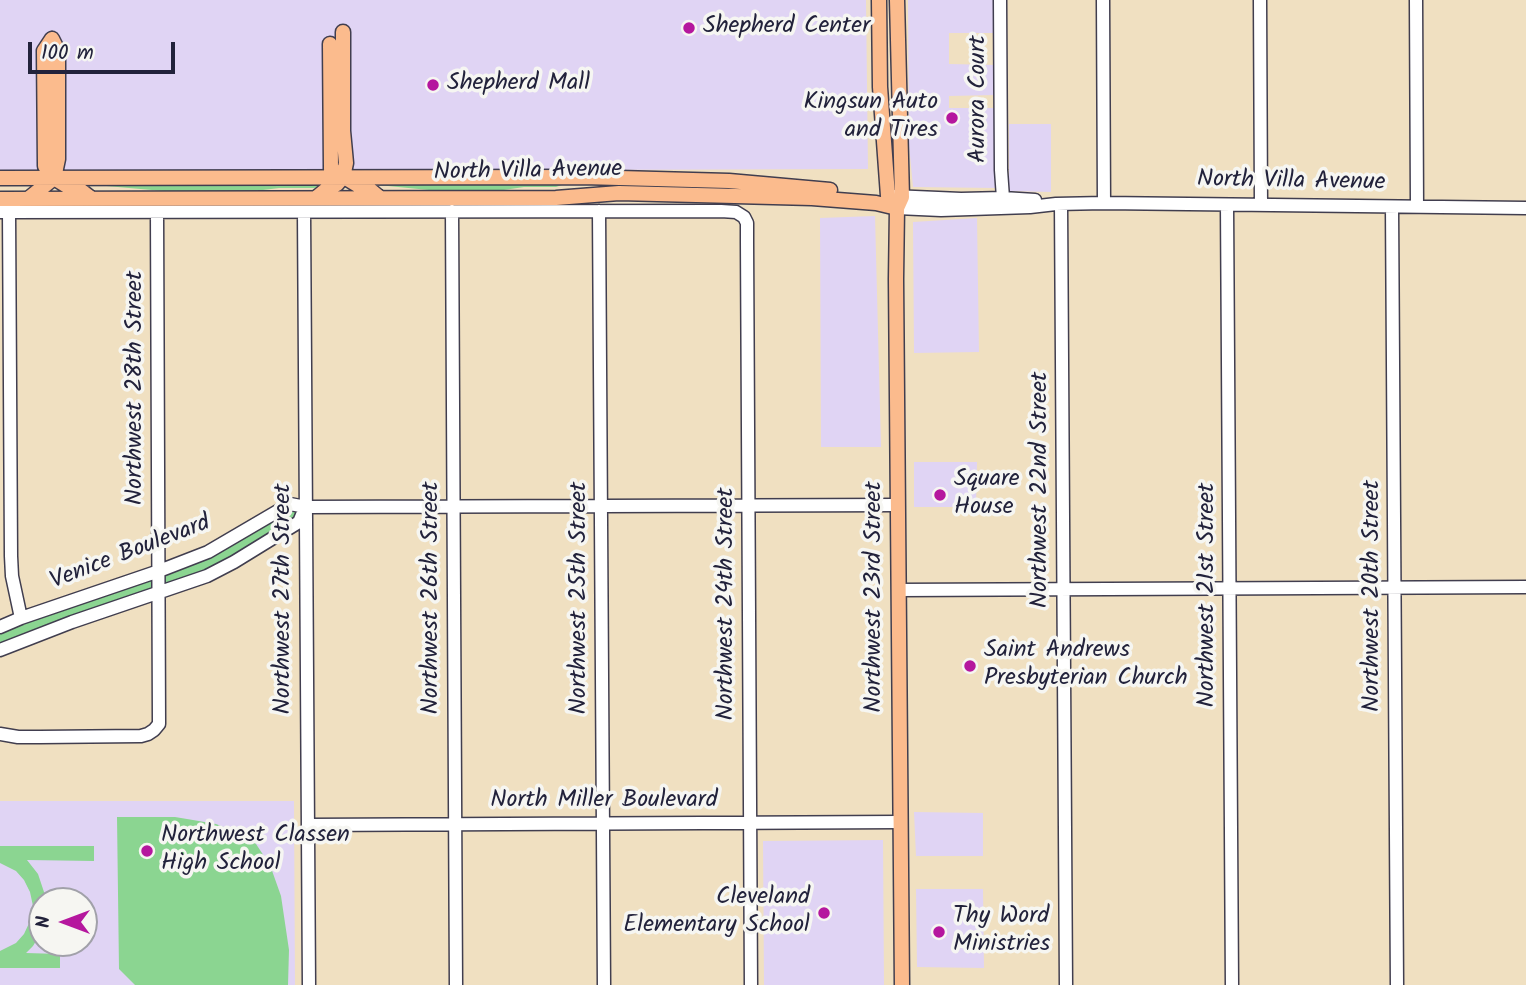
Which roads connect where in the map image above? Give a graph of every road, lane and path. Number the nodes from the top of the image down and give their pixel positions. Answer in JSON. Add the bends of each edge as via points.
{"nodes":[{"id":1,"x":879,"y":0,"type":"edge"},
{"id":2,"x":897,"y":0,"type":"edge"},
{"id":3,"x":1000,"y":0,"type":"edge"},
{"id":4,"x":1102,"y":0,"type":"edge"},
{"id":5,"x":1260,"y":0,"type":"edge"},
{"id":6,"x":1416,"y":0,"type":"edge"},
{"id":7,"x":343,"y":32,"type":"dead end"},
{"id":8,"x":898,"y":33,"type":"junction"},
{"id":9,"x":879,"y":34,"type":"junction"},
{"id":10,"x":330,"y":44,"type":"dead end"},
{"id":11,"x":900,"y":86,"type":"junction"},
{"id":12,"x":880,"y":87,"type":"junction"},
{"id":13,"x":883,"y":134,"type":"junction"},
{"id":14,"x":901,"y":134,"type":"junction"},
{"id":15,"x":343,"y":177,"type":"junction"},
{"id":16,"x":0,"y":178,"type":"edge"},
{"id":17,"x":54,"y":178,"type":"junction"},
{"id":18,"x":578,"y":179,"type":"junction"},
{"id":19,"x":619,"y":193,"type":"junction"},
{"id":20,"x":316,"y":198,"type":"junction"},
{"id":21,"x":380,"y":198,"type":"junction"},
{"id":22,"x":556,"y":198,"type":"junction"},
{"id":23,"x":1003,"y":198,"type":"junction"},
{"id":24,"x":0,"y":199,"type":"edge"},
{"id":25,"x":28,"y":199,"type":"junction"},
{"id":26,"x":92,"y":199,"type":"junction"},
{"id":27,"x":895,"y":200,"type":"junction"},
{"id":28,"x":1104,"y":203,"type":"junction"},
{"id":29,"x":1058,"y":204,"type":"junction"},
{"id":30,"x":1227,"y":205,"type":"junction"},
{"id":31,"x":1261,"y":205,"type":"junction"},
{"id":32,"x":1417,"y":206,"type":"junction"},
{"id":33,"x":1392,"y":207,"type":"junction"},
{"id":34,"x":1526,"y":208,"type":"edge"},
{"id":35,"x":452,"y":211,"type":"junction"},
{"id":36,"x":599,"y":211,"type":"junction"},
{"id":37,"x":4,"y":212,"type":"edge"},
{"id":38,"x":157,"y":212,"type":"junction"},
{"id":39,"x":304,"y":212,"type":"junction"},
{"id":40,"x":747,"y":223,"type":"joint"},
{"id":41,"x":601,"y":505,"type":"junction"},
{"id":42,"x":749,"y":505,"type":"junction"},
{"id":43,"x":898,"y":505,"type":"junction"},
{"id":44,"x":453,"y":506,"type":"junction"},
{"id":45,"x":306,"y":507,"type":"junction"},
{"id":46,"x":159,"y":570,"type":"junction"},
{"id":47,"x":1526,"y":587,"type":"edge"},
{"id":48,"x":1395,"y":588,"type":"junction"},
{"id":49,"x":1063,"y":589,"type":"junction"},
{"id":50,"x":1230,"y":589,"type":"junction"},
{"id":51,"x":899,"y":590,"type":"junction"},
{"id":52,"x":159,"y":593,"type":"junction"},
{"id":53,"x":21,"y":618,"type":"junction"},
{"id":54,"x":0,"y":627,"type":"edge"},
{"id":55,"x":0,"y":650,"type":"edge"},
{"id":56,"x":0,"y":734,"type":"edge"},
{"id":57,"x":900,"y":822,"type":"junction"},
{"id":58,"x":603,"y":823,"type":"junction"},
{"id":59,"x":750,"y":823,"type":"junction"},
{"id":60,"x":455,"y":824,"type":"junction"},
{"id":61,"x":308,"y":825,"type":"junction"},
{"id":62,"x":309,"y":985,"type":"edge"},
{"id":63,"x":456,"y":985,"type":"edge"},
{"id":64,"x":604,"y":985,"type":"edge"},
{"id":65,"x":751,"y":985,"type":"edge"},
{"id":66,"x":902,"y":985,"type":"edge"},
{"id":67,"x":1066,"y":985,"type":"edge"},
{"id":68,"x":1233,"y":985,"type":"edge"},
{"id":69,"x":1397,"y":985,"type":"edge"}],
"edges":[{"from":1,"to":9,"type":"main road","name":"Northwest 23rd Street"},
{"from":2,"to":8,"type":"main road","name":"Northwest 23rd Street"},
{"from":3,"to":23,"type":"street","name":"Aurora Court"},
{"from":4,"to":28,"type":"street"},
{"from":5,"to":31,"type":"street"},
{"from":6,"to":32,"type":"street"},
{"from":7,"to":15,"type":"main road"},
{"from":8,"to":9,"type":"main road"},
{"from":8,"to":11,"type":"main road","name":"Northwest 23rd Street"},
{"from":9,"to":12,"type":"main road","name":"Northwest 23rd Street"},
{"from":10,"to":15,"type":"main road","via":[[331,169]]},
{"from":11,"to":12,"type":"main road"},
{"from":11,"to":14,"type":"main road","name":"Northwest 23rd Street"},
{"from":12,"to":13,"type":"main road","name":"Northwest 23rd Street"},
{"from":13,"to":14,"type":"main road"},
{"from":13,"to":27,"type":"main road","name":"Northwest 23rd Street"},
{"from":14,"to":27,"type":"main road","name":"Northwest 23rd Street"},
{"from":15,"to":17,"type":"main road","name":"North Villa Avenue"},
{"from":15,"to":18,"type":"main road","name":"North Villa Avenue"},
{"from":15,"to":20,"type":"main road"},
{"from":15,"to":21,"type":"main road"},
{"from":16,"to":17,"type":"main road","name":"North Villa Avenue"},
{"from":17,"to":17,"type":"main road","via":[[58,51],[52,39],[44,51],[45,166]]},
{"from":17,"to":25,"type":"main road"},
{"from":17,"to":26,"type":"main road"},
{"from":18,"to":19,"type":"main road"},
{"from":18,"to":22,"type":"main road"},
{"from":18,"to":27,"type":"main road","name":"North Villa Avenue","via":[[729,181]]},
{"from":19,"to":22,"type":"main road","name":"North Villa Avenue"},
{"from":19,"to":27,"type":"main road","name":"North Villa Avenue"},
{"from":20,"to":21,"type":"main road","name":"North Villa Avenue"},
{"from":20,"to":26,"type":"main road","name":"North Villa Avenue"},
{"from":21,"to":22,"type":"main road","name":"North Villa Avenue"},
{"from":23,"to":27,"type":"street","name":"North Villa Avenue"},
{"from":23,"to":29,"type":"street","name":"North Villa Avenue"},
{"from":24,"to":25,"type":"main road","name":"North Villa Avenue"},
{"from":25,"to":26,"type":"main road","name":"North Villa Avenue"},
{"from":27,"to":29,"type":"street","name":"North Villa Avenue","via":[[941,210]]},
{"from":27,"to":43,"type":"main road","name":"Northwest 23rd Street"},
{"from":28,"to":29,"type":"street","name":"North Villa Avenue"},
{"from":28,"to":30,"type":"street","name":"North Villa Avenue"},
{"from":29,"to":49,"type":"street","name":"Northwest 22nd Street"},
{"from":30,"to":31,"type":"street","name":"North Villa Avenue"},
{"from":30,"to":50,"type":"street","name":"Northwest 21st Street"},
{"from":31,"to":33,"type":"street","name":"North Villa Avenue"},
{"from":32,"to":33,"type":"street","name":"North Villa Avenue"},
{"from":32,"to":34,"type":"street","name":"North Villa Avenue"},
{"from":33,"to":48,"type":"street","name":"Northwest 20th Street"},
{"from":35,"to":36,"type":"street","name":"North Villa Avenue"},
{"from":35,"to":39,"type":"street","name":"North Villa Avenue"},
{"from":35,"to":44,"type":"street","name":"Northwest 26th Street"},
{"from":36,"to":40,"type":"street","name":"North Villa Avenue","via":[[733,211]]},
{"from":36,"to":41,"type":"street","name":"Northwest 25th Street"},
{"from":37,"to":38,"type":"street","name":"North Villa Avenue"},
{"from":37,"to":53,"type":"street","via":[[11,556]]},
{"from":38,"to":39,"type":"street","name":"North Villa Avenue"},
{"from":38,"to":46,"type":"street","name":"Northwest 28th Street"},
{"from":39,"to":45,"type":"street","name":"Northwest 27th Street"},
{"from":40,"to":42,"type":"street","name":"Northwest 24th Street"},
{"from":41,"to":42,"type":"street"},
{"from":41,"to":44,"type":"street"},
{"from":41,"to":58,"type":"street","name":"Northwest 25th Street"},
{"from":42,"to":43,"type":"street"},
{"from":42,"to":59,"type":"street","name":"Northwest 24th Street"},
{"from":43,"to":51,"type":"main road","name":"Northwest 23rd Street"},
{"from":44,"to":45,"type":"street"},
{"from":44,"to":60,"type":"street","name":"Northwest 26th Street"},
{"from":45,"to":46,"type":"street","name":"Venice Boulevard","via":[[290,504],[208,552]]},
{"from":45,"to":52,"type":"street","name":"Venice Boulevard","via":[[299,522],[234,562]]},
{"from":45,"to":61,"type":"street","name":"Northwest 27th Street"},
{"from":46,"to":52,"type":"street","name":"Northwest 28th Street"},
{"from":46,"to":53,"type":"street","name":"Venice Boulevard"},
{"from":47,"to":48,"type":"street"},
{"from":48,"to":50,"type":"street"},
{"from":48,"to":69,"type":"street","name":"Northwest 20th Street"},
{"from":49,"to":50,"type":"street"},
{"from":49,"to":51,"type":"street"},
{"from":49,"to":67,"type":"street","name":"Northwest 22nd Street"},
{"from":50,"to":68,"type":"street","name":"Northwest 21st Street"},
{"from":51,"to":57,"type":"main road","name":"Northwest 23rd Street"},
{"from":52,"to":55,"type":"street","name":"Venice Boulevard"},
{"from":52,"to":56,"type":"street","name":"Northwest 28th Street","via":[[159,724],[155,730],[141,736]]},
{"from":53,"to":54,"type":"street","name":"Venice Boulevard"},
{"from":57,"to":59,"type":"street","name":"North Miller Boulevard"},
{"from":57,"to":66,"type":"main road","name":"Northwest 23rd Street"},
{"from":58,"to":59,"type":"street","name":"North Miller Boulevard"},
{"from":58,"to":60,"type":"street","name":"North Miller Boulevard"},
{"from":58,"to":64,"type":"street","name":"Northwest 25th Street"},
{"from":59,"to":65,"type":"street","name":"Northwest 24th Street"},
{"from":60,"to":61,"type":"street","name":"North Miller Boulevard"},
{"from":60,"to":63,"type":"street","name":"Northwest 26th Street"},
{"from":61,"to":62,"type":"street","name":"Northwest 27th Street"}]}
